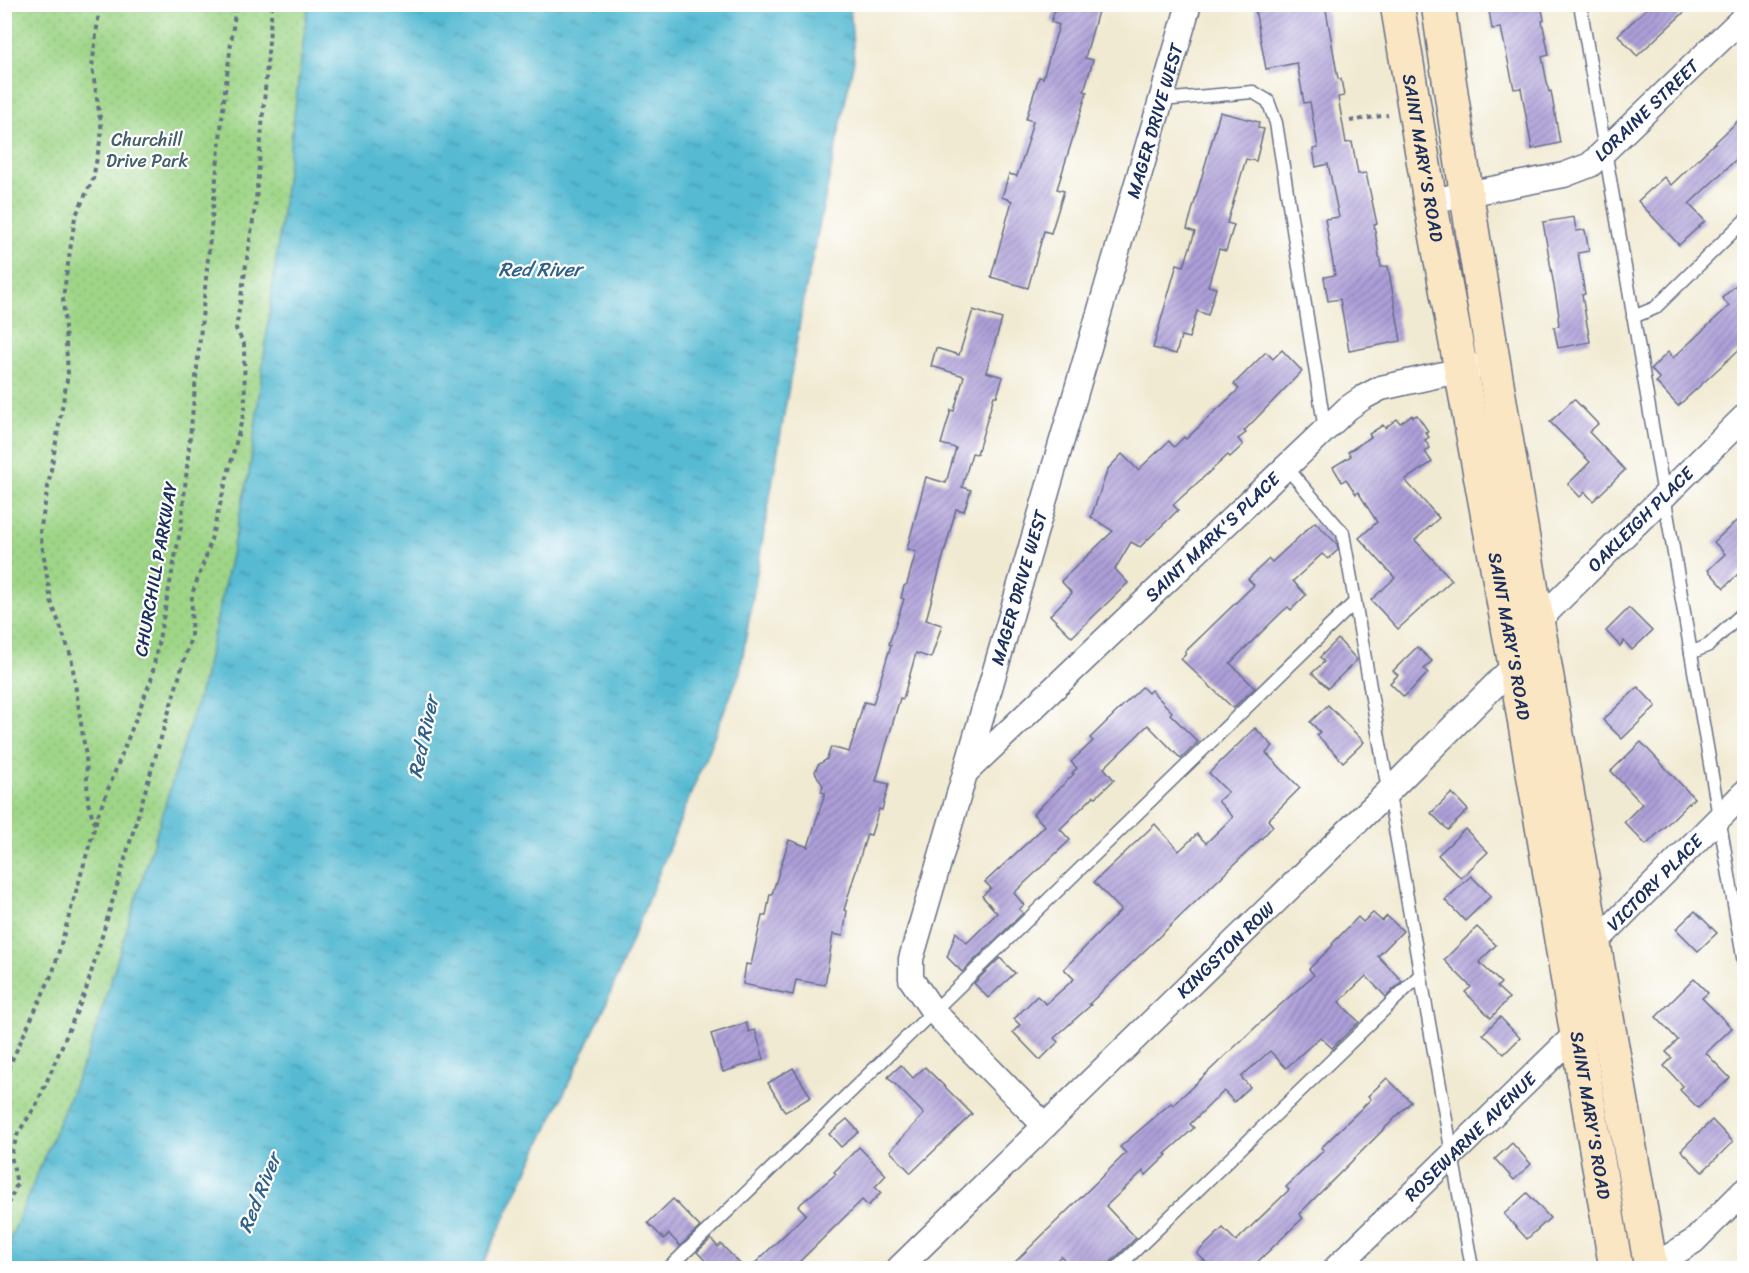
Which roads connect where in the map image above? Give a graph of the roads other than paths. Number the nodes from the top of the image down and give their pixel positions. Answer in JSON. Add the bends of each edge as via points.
{"nodes":[{"id":1,"x":1189,"y":4,"type":"edge"},
{"id":2,"x":1397,"y":4,"type":"edge"},
{"id":3,"x":1438,"y":4,"type":"edge"},
{"id":4,"x":1580,"y":4,"type":"edge"},
{"id":5,"x":1744,"y":17,"type":"edge"},
{"id":6,"x":1161,"y":100,"type":"junction"},
{"id":7,"x":1604,"y":153,"type":"junction"},
{"id":8,"x":1465,"y":195,"type":"junction"},
{"id":9,"x":1431,"y":201,"type":"junction"},
{"id":10,"x":1744,"y":221,"type":"edge"},
{"id":11,"x":1633,"y":317,"type":"junction"},
{"id":12,"x":1477,"y":366,"type":"junction"},
{"id":13,"x":1744,"y":417,"type":"edge"},
{"id":14,"x":1325,"y":430,"type":"junction"},
{"id":15,"x":1286,"y":467,"type":"junction"},
{"id":16,"x":1665,"y":495,"type":"junction"},
{"id":17,"x":1355,"y":602,"type":"junction"},
{"id":18,"x":1744,"y":612,"type":"edge"},
{"id":19,"x":1538,"y":621,"type":"junction"},
{"id":20,"x":1691,"y":653,"type":"junction"},
{"id":21,"x":1515,"y":665,"type":"junction"},
{"id":22,"x":966,"y":773,"type":"junction"},
{"id":23,"x":1388,"y":792,"type":"junction"},
{"id":24,"x":1744,"y":793,"type":"edge"},
{"id":25,"x":1718,"y":818,"type":"junction"},
{"id":26,"x":1594,"y":944,"type":"junction"},
{"id":27,"x":1744,"y":963,"type":"edge"},
{"id":28,"x":1566,"y":972,"type":"junction"},
{"id":29,"x":1420,"y":975,"type":"junction"},
{"id":30,"x":1605,"y":1006,"type":"junction"},
{"id":31,"x":933,"y":1011,"type":"junction"},
{"id":32,"x":1576,"y":1035,"type":"junction"},
{"id":33,"x":1045,"y":1126,"type":"junction"},
{"id":34,"x":1451,"y":1156,"type":"junction"},
{"id":35,"x":1744,"y":1191,"type":"edge"},
{"id":36,"x":669,"y":1269,"type":"edge"},
{"id":37,"x":899,"y":1269,"type":"edge"},
{"id":38,"x":1118,"y":1269,"type":"edge"},
{"id":39,"x":1336,"y":1269,"type":"edge"},
{"id":40,"x":1472,"y":1269,"type":"edge"},
{"id":41,"x":1616,"y":1269,"type":"edge"},
{"id":42,"x":1651,"y":1269,"type":"edge"}],
"edges":[{"from":1,"to":6,"type":"street","name":"MAGER DRIVE WEST"},
{"from":2,"to":9,"type":"main road","name":"SAINT MARY'S ROAD"},
{"from":3,"to":8,"type":"main road","name":"SAINT MARY'S ROAD"},
{"from":4,"to":7,"type":"lane"},
{"from":5,"to":7,"type":"street","name":"LORAINE STREET"},
{"from":6,"to":14,"type":"lane","via":[[1253,92],[1268,101],[1276,123]]},
{"from":6,"to":22,"type":"street","name":"MAGER DRIVE WEST"},
{"from":7,"to":8,"type":"street","name":"LORAINE STREET","via":[[1590,165],[1564,175]]},
{"from":7,"to":11,"type":"lane"},
{"from":8,"to":9,"type":"street","name":"LORAINE STREET"},
{"from":8,"to":12,"type":"main road","name":"SAINT MARY'S ROAD"},
{"from":9,"to":12,"type":"main road","name":"SAINT MARY'S ROAD"},
{"from":10,"to":11,"type":"lane","via":[[1655,308]]},
{"from":11,"to":16,"type":"lane"},
{"from":12,"to":14,"type":"street","name":"SAINT MARK'S PLACE","via":[[1381,388],[1348,408]]},
{"from":12,"to":19,"type":"main road","name":"SAINT MARY'S ROAD"},
{"from":12,"to":21,"type":"main road","name":"SAINT MARY'S ROAD"},
{"from":13,"to":16,"type":"street","name":"OAKLEIGH PLACE"},
{"from":14,"to":15,"type":"street","name":"SAINT MARK'S PLACE"},
{"from":15,"to":17,"type":"lane","via":[[1343,533]]},
{"from":15,"to":22,"type":"street","name":"SAINT MARK'S PLACE"},
{"from":16,"to":19,"type":"street","name":"OAKLEIGH PLACE"},
{"from":16,"to":20,"type":"lane"},
{"from":17,"to":23,"type":"lane"},
{"from":17,"to":31,"type":"lane"},
{"from":18,"to":20,"type":"lane","via":[[1709,645]]},
{"from":19,"to":21,"type":"street","name":"KINGSTON ROW"},
{"from":19,"to":26,"type":"main road","name":"SAINT MARY'S ROAD"},
{"from":20,"to":25,"type":"lane"},
{"from":21,"to":23,"type":"street","name":"KINGSTON ROW"},
{"from":21,"to":28,"type":"main road","name":"SAINT MARY'S ROAD"},
{"from":22,"to":31,"type":"street","name":"MAGER DRIVE WEST","via":[[910,959],[911,979]]},
{"from":23,"to":29,"type":"lane"},
{"from":23,"to":33,"type":"street","name":"KINGSTON ROW"},
{"from":24,"to":25,"type":"street","name":"VICTORY PLACE"},
{"from":25,"to":26,"type":"street","name":"VICTORY PLACE"},
{"from":25,"to":27,"type":"lane"},
{"from":26,"to":28,"type":"street","name":"VICTORY PLACE"},
{"from":26,"to":30,"type":"main road","name":"SAINT MARY'S ROAD"},
{"from":28,"to":32,"type":"main road","name":"SAINT MARY'S ROAD"},
{"from":29,"to":34,"type":"lane"},
{"from":29,"to":38,"type":"lane"},
{"from":30,"to":32,"type":"street","name":"ROSEWARNE AVENUE"},
{"from":30,"to":42,"type":"main road","name":"SAINT MARY'S ROAD"},
{"from":31,"to":33,"type":"street","name":"MAGER DRIVE WEST"},
{"from":31,"to":36,"type":"lane"},
{"from":32,"to":34,"type":"street","name":"ROSEWARNE AVENUE"},
{"from":32,"to":41,"type":"main road","name":"SAINT MARY'S ROAD"},
{"from":33,"to":37,"type":"street","name":"KINGSTON ROW"},
{"from":34,"to":39,"type":"street","name":"ROSEWARNE AVENUE"},
{"from":34,"to":40,"type":"lane"},
{"from":35,"to":42,"type":"street","via":[[1694,1241]]}]}
